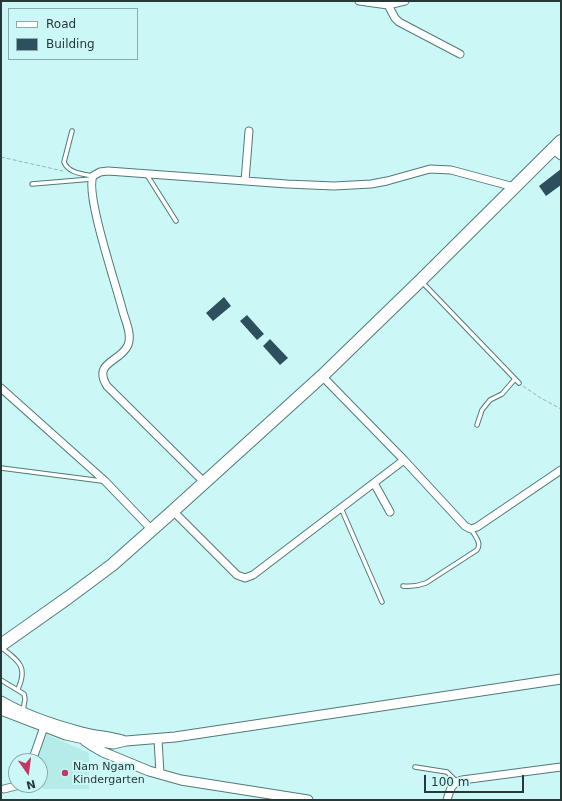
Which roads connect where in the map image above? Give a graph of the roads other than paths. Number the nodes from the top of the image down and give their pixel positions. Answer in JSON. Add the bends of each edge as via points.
{"nodes":[{"id":1,"x":359,"y":1,"type":"edge"},
{"id":2,"x":405,"y":1,"type":"edge"},
{"id":3,"x":388,"y":5,"type":"junction"},
{"id":4,"x":460,"y":54,"type":"dead end"},
{"id":5,"x":72,"y":131,"type":"dead end"},
{"id":6,"x":249,"y":131,"type":"dead end"},
{"id":7,"x":558,"y":149,"type":"edge"},
{"id":8,"x":147,"y":175,"type":"junction"},
{"id":9,"x":93,"y":177,"type":"junction"},
{"id":10,"x":245,"y":181,"type":"junction"},
{"id":11,"x":32,"y":184,"type":"dead end"},
{"id":12,"x":514,"y":187,"type":"junction"},
{"id":13,"x":176,"y":221,"type":"dead end"},
{"id":14,"x":421,"y":280,"type":"junction"},
{"id":15,"x":322,"y":376,"type":"junction"},
{"id":16,"x":515,"y":379,"type":"junction"},
{"id":17,"x":519,"y":383,"type":"road end"},
{"id":18,"x":1,"y":388,"type":"edge"},
{"id":19,"x":477,"y":425,"type":"dead end"},
{"id":20,"x":404,"y":460,"type":"junction"},
{"id":21,"x":1,"y":468,"type":"edge"},
{"id":22,"x":561,"y":470,"type":"edge"},
{"id":23,"x":105,"y":481,"type":"junction"},
{"id":24,"x":205,"y":483,"type":"junction"},
{"id":25,"x":374,"y":483,"type":"junction"},
{"id":26,"x":341,"y":508,"type":"junction"},
{"id":27,"x":173,"y":511,"type":"junction"},
{"id":28,"x":390,"y":512,"type":"dead end"},
{"id":29,"x":471,"y":529,"type":"junction"},
{"id":30,"x":152,"y":530,"type":"junction"},
{"id":31,"x":403,"y":586,"type":"dead end"},
{"id":32,"x":382,"y":602,"type":"dead end"},
{"id":33,"x":1,"y":646,"type":"edge"},
{"id":34,"x":561,"y":679,"type":"edge"},
{"id":35,"x":1,"y":680,"type":"edge"},
{"id":36,"x":18,"y":689,"type":"junction"},
{"id":37,"x":1,"y":701,"type":"edge"},
{"id":38,"x":1,"y":710,"type":"edge"},
{"id":39,"x":23,"y":711,"type":"junction"},
{"id":40,"x":44,"y":727,"type":"junction"},
{"id":41,"x":158,"y":739,"type":"junction"},
{"id":42,"x":84,"y":740,"type":"junction"},
{"id":43,"x":126,"y":741,"type":"junction"},
{"id":44,"x":35,"y":753,"type":"edge"},
{"id":45,"x":415,"y":767,"type":"dead end"},
{"id":46,"x":561,"y":767,"type":"edge"},
{"id":47,"x":160,"y":774,"type":"junction"},
{"id":48,"x":456,"y":781,"type":"junction"},
{"id":49,"x":8,"y":788,"type":"edge"},
{"id":50,"x":4,"y":789,"type":"dead end"},
{"id":51,"x":308,"y":800,"type":"edge"},
{"id":52,"x":447,"y":800,"type":"edge"}],
"edges":[{"from":1,"to":3,"type":"street"},
{"from":2,"to":3,"type":"street"},
{"from":3,"to":4,"type":"street","via":[[399,22]]},
{"from":5,"to":9,"type":"lane","via":[[64,162],[69,169]]},
{"from":6,"to":10,"type":"street"},
{"from":7,"to":12,"type":"highway"},
{"from":8,"to":9,"type":"street","via":[[108,171],[100,172]]},
{"from":8,"to":10,"type":"street"},
{"from":8,"to":13,"type":"lane"},
{"from":9,"to":11,"type":"lane"},
{"from":9,"to":24,"type":"street","via":[[96,214],[129,339],[128,346],[123,352],[103,369],[104,381]]},
{"from":10,"to":12,"type":"street","via":[[334,186],[371,184],[441,168]]},
{"from":12,"to":14,"type":"highway"},
{"from":14,"to":15,"type":"highway"},
{"from":14,"to":16,"type":"lane"},
{"from":15,"to":20,"type":"street"},
{"from":15,"to":24,"type":"highway"},
{"from":16,"to":17,"type":"lane"},
{"from":16,"to":19,"type":"lane","via":[[502,394],[490,400],[482,410]]},
{"from":18,"to":23,"type":"street"},
{"from":20,"to":25,"type":"street"},
{"from":20,"to":29,"type":"street","via":[[465,526]]},
{"from":21,"to":23,"type":"lane"},
{"from":22,"to":29,"type":"street","via":[[477,528]]},
{"from":23,"to":30,"type":"street"},
{"from":24,"to":27,"type":"highway"},
{"from":25,"to":26,"type":"street"},
{"from":25,"to":28,"type":"street"},
{"from":26,"to":27,"type":"street","via":[[253,576],[245,578],[237,575]]},
{"from":26,"to":32,"type":"lane"},
{"from":27,"to":30,"type":"highway"},
{"from":29,"to":31,"type":"lane","via":[[479,543],[480,547],[477,550],[426,583],[411,587]]},
{"from":30,"to":33,"type":"highway","via":[[112,565]]},
{"from":33,"to":36,"type":"lane","via":[[16,660],[23,672]]},
{"from":34,"to":41,"type":"street"},
{"from":35,"to":36,"type":"lane"},
{"from":36,"to":39,"type":"lane","via":[[24,694]]},
{"from":37,"to":39,"type":"street"},
{"from":38,"to":40,"type":"street"},
{"from":39,"to":43,"type":"street","via":[[84,732]]},
{"from":40,"to":42,"type":"street"},
{"from":40,"to":44,"type":"street"},
{"from":41,"to":43,"type":"street"},
{"from":41,"to":47,"type":"street"},
{"from":42,"to":43,"type":"street","via":[[113,744]]},
{"from":42,"to":47,"type":"street","via":[[104,752]]},
{"from":45,"to":48,"type":"lane","via":[[447,772]]},
{"from":46,"to":48,"type":"street"},
{"from":47,"to":51,"type":"street","via":[[181,780]]},
{"from":48,"to":52,"type":"street"},
{"from":49,"to":50,"type":"street"}]}
